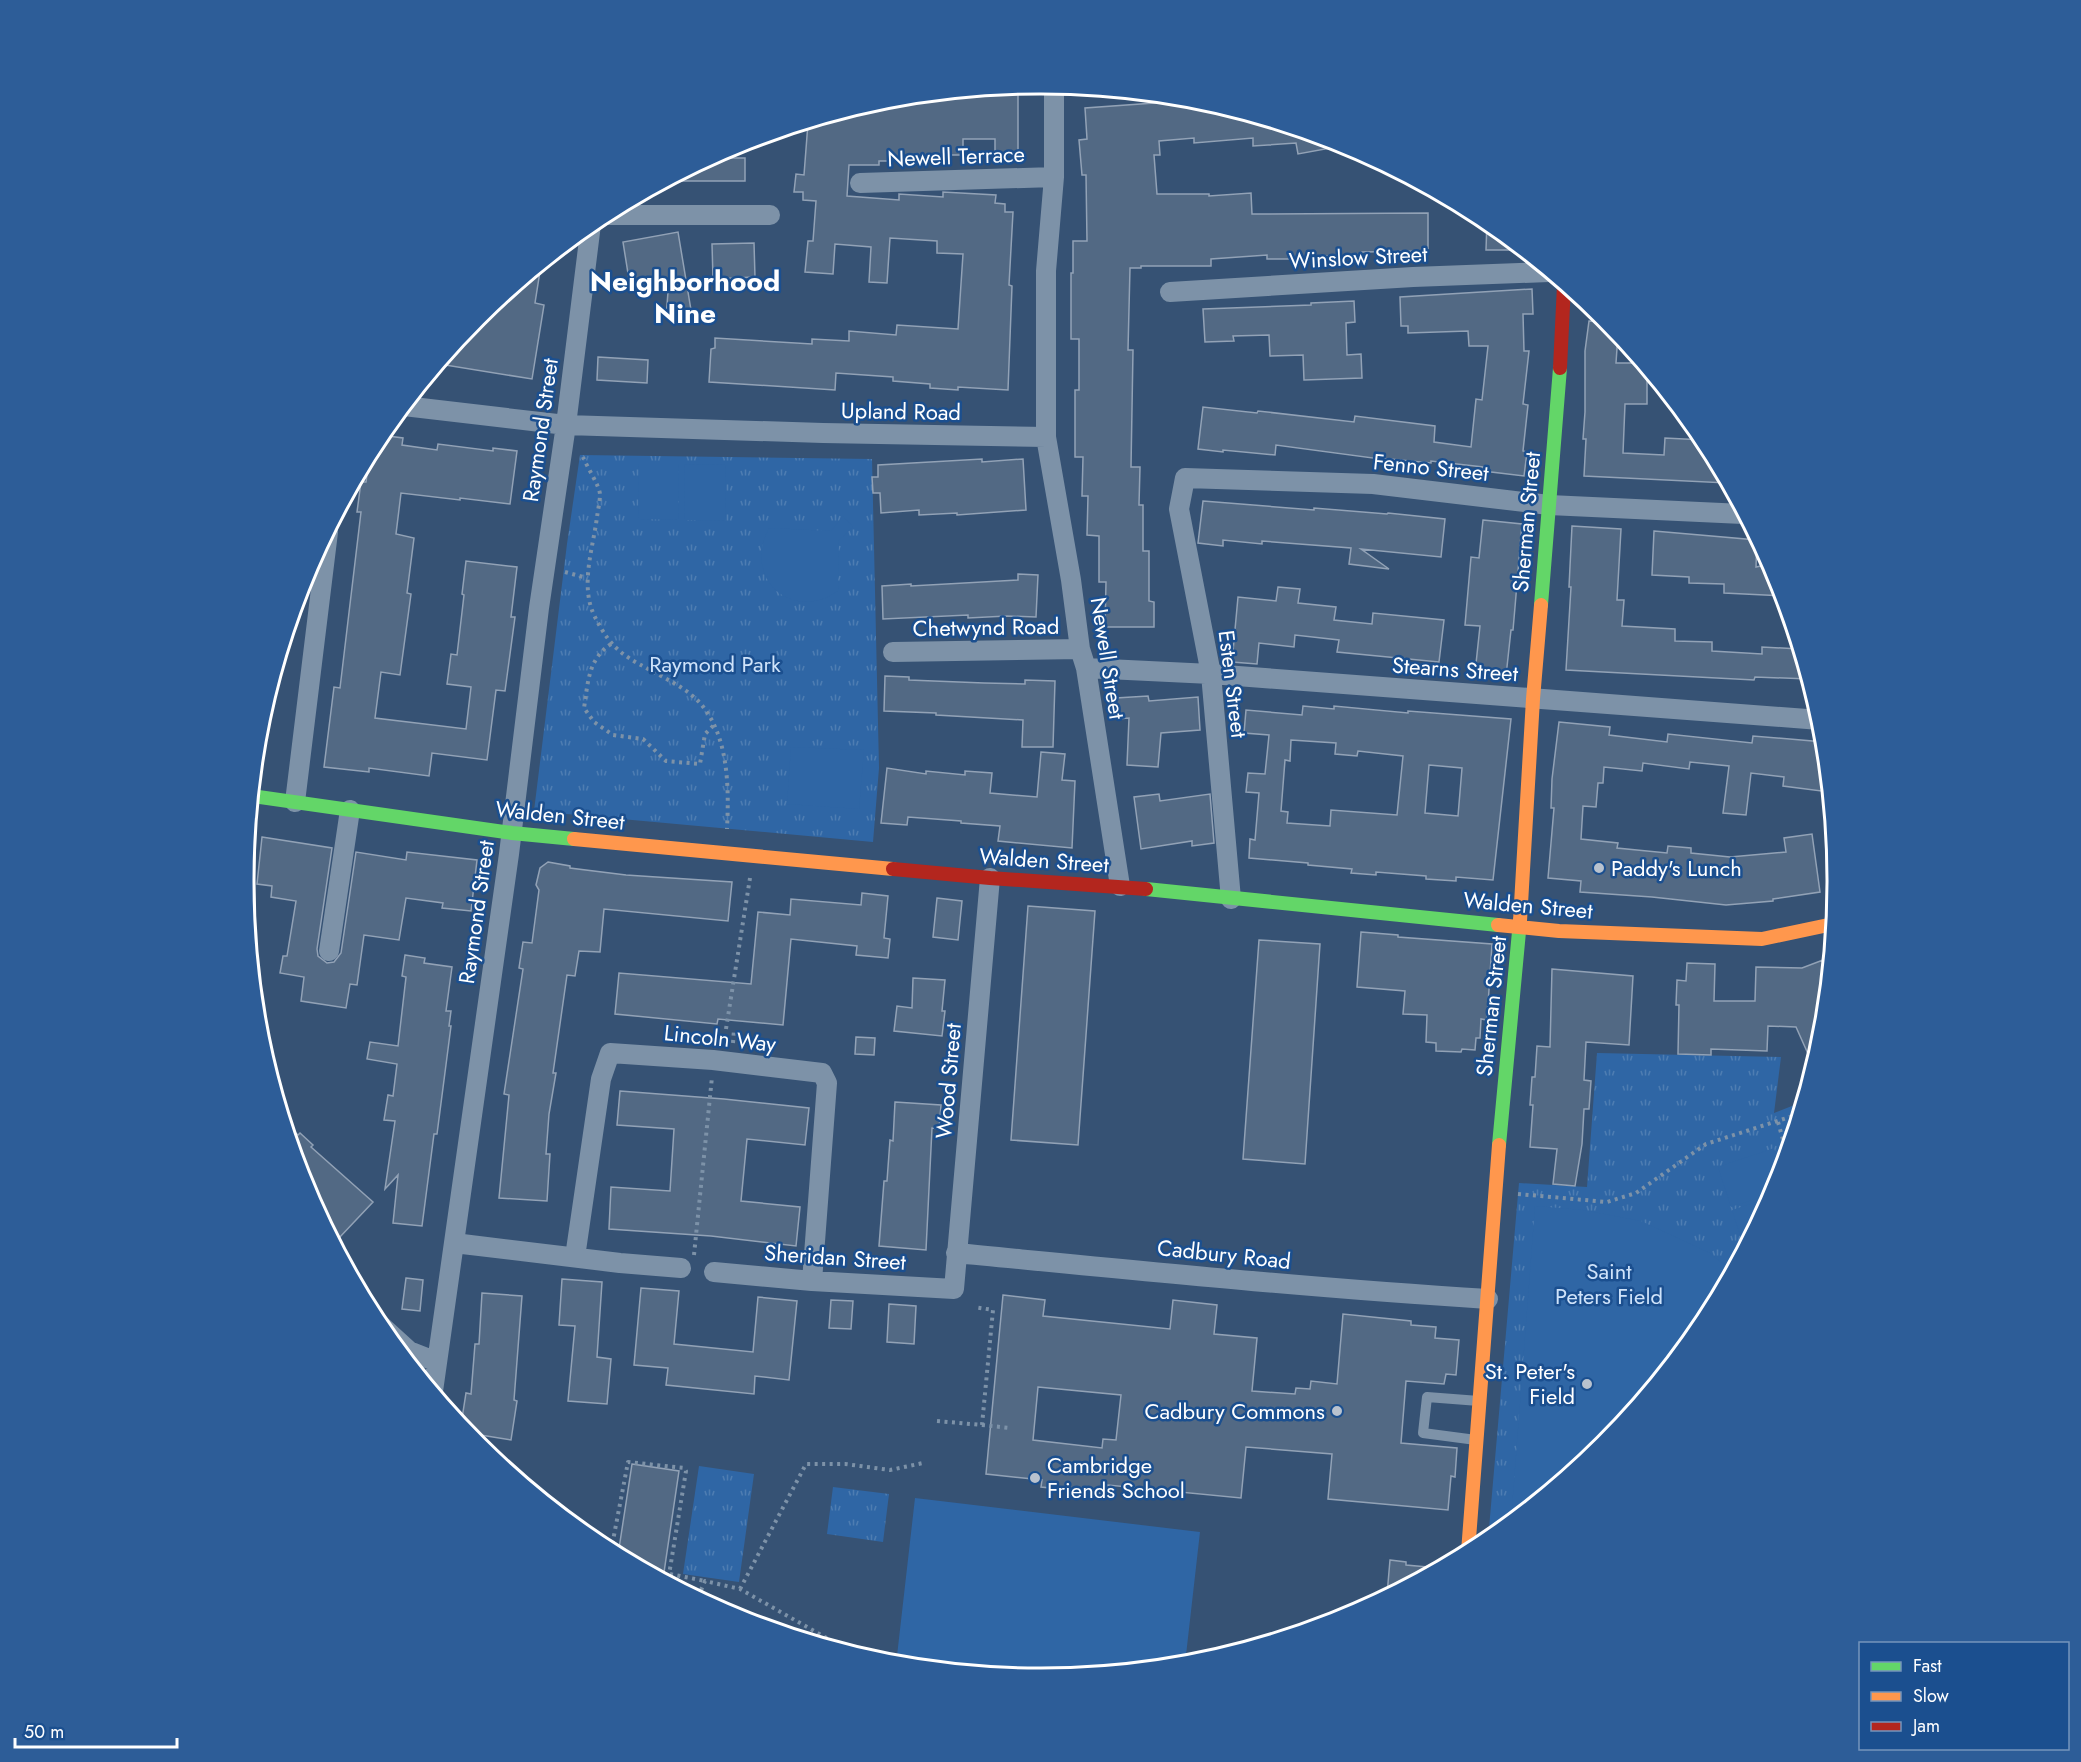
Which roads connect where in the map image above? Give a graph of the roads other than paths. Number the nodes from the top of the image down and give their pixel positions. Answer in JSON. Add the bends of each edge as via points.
{"nodes":[{"id":1,"x":1054,"y":95,"type":"edge"},
{"id":2,"x":1054,"y":177,"type":"junction"},
{"id":3,"x":860,"y":183,"type":"dead end"},
{"id":4,"x":623,"y":215,"type":"edge"},
{"id":5,"x":770,"y":215,"type":"dead end"},
{"id":6,"x":589,"y":237,"type":"edge"},
{"id":7,"x":1538,"y":272,"type":"edge"},
{"id":8,"x":1170,"y":292,"type":"dead end"},
{"id":9,"x":1564,"y":294,"type":"edge"},
{"id":10,"x":413,"y":407,"type":"edge"},
{"id":11,"x":566,"y":425,"type":"junction"},
{"id":12,"x":1046,"y":437,"type":"junction"},
{"id":13,"x":1185,"y":478,"type":"joint"},
{"id":14,"x":1549,"y":505,"type":"junction"},
{"id":15,"x":1736,"y":514,"type":"edge"},
{"id":16,"x":325,"y":555,"type":"edge"},
{"id":17,"x":893,"y":652,"type":"dead end"},
{"id":18,"x":1083,"y":658,"type":"junction"},
{"id":19,"x":1210,"y":674,"type":"junction"},
{"id":20,"x":1533,"y":699,"type":"junction"},
{"id":21,"x":1810,"y":719,"type":"edge"},
{"id":22,"x":259,"y":797,"type":"edge"},
{"id":23,"x":295,"y":802,"type":"junction"},
{"id":24,"x":350,"y":810,"type":"junction"},
{"id":25,"x":512,"y":832,"type":"junction"},
{"id":26,"x":990,"y":878,"type":"junction"},
{"id":27,"x":1120,"y":886,"type":"junction"},
{"id":28,"x":1231,"y":899,"type":"junction"},
{"id":29,"x":1520,"y":926,"type":"junction"},
{"id":30,"x":1825,"y":926,"type":"edge"},
{"id":31,"x":328,"y":951,"type":"dead end"},
{"id":32,"x":454,"y":1243,"type":"junction"},
{"id":33,"x":956,"y":1253,"type":"junction"},
{"id":34,"x":575,"y":1257,"type":"junction"},
{"id":35,"x":687,"y":1264,"type":"road end"},
{"id":36,"x":714,"y":1272,"type":"dead end"},
{"id":37,"x":812,"y":1281,"type":"junction"},
{"id":38,"x":954,"y":1289,"type":"joint"},
{"id":39,"x":1488,"y":1299,"type":"junction"},
{"id":40,"x":411,"y":1352,"type":"edge"},
{"id":41,"x":437,"y":1362,"type":"junction"},
{"id":42,"x":434,"y":1382,"type":"edge"},
{"id":43,"x":1479,"y":1401,"type":"junction"},
{"id":44,"x":1476,"y":1440,"type":"junction"},
{"id":45,"x":1469,"y":1540,"type":"edge"}],
"edges":[{"from":1,"to":2,"type":"street"},
{"from":2,"to":3,"type":"street","name":"Newell Terrace"},
{"from":2,"to":12,"type":"street","via":[[1046,271]]},
{"from":4,"to":5,"type":"street"},
{"from":6,"to":11,"type":"street","name":"Raymond Street"},
{"from":7,"to":8,"type":"street","name":"Winslow Street"},
{"from":9,"to":14,"type":"street","name":"Sherman Street"},
{"from":10,"to":11,"type":"street","name":"Upland Road"},
{"from":11,"to":12,"type":"street","name":"Upland Road"},
{"from":11,"to":25,"type":"street","name":"Raymond Street"},
{"from":12,"to":18,"type":"street","name":"Newell Street"},
{"from":13,"to":14,"type":"street","name":"Fenno Street","via":[[1373,484]]},
{"from":13,"to":19,"type":"street","name":"Esten Street","via":[[1179,509]]},
{"from":14,"to":15,"type":"street","name":"Fenno Street"},
{"from":14,"to":20,"type":"street","name":"Sherman Street"},
{"from":16,"to":23,"type":"street"},
{"from":17,"to":18,"type":"street","name":"Chetwynd Road"},
{"from":18,"to":19,"type":"street","name":"Stearns Street"},
{"from":18,"to":27,"type":"street","name":"Newell Street"},
{"from":19,"to":20,"type":"street","name":"Stearns Street"},
{"from":19,"to":28,"type":"street","name":"Esten Street"},
{"from":20,"to":21,"type":"street","name":"Stearns Street"},
{"from":20,"to":29,"type":"street","name":"Sherman Street"},
{"from":22,"to":23,"type":"street","name":"Walden Street"},
{"from":23,"to":24,"type":"street","name":"Walden Street"},
{"from":24,"to":25,"type":"street","name":"Walden Street"},
{"from":24,"to":31,"type":"street"},
{"from":25,"to":26,"type":"street","name":"Walden Street"},
{"from":25,"to":32,"type":"street","name":"Raymond Street"},
{"from":26,"to":27,"type":"street","name":"Walden Street"},
{"from":26,"to":33,"type":"street","name":"Wood Street"},
{"from":27,"to":28,"type":"street","name":"Walden Street"},
{"from":28,"to":29,"type":"street","name":"Walden Street"},
{"from":29,"to":30,"type":"street","name":"Walden Street","via":[[1762,939]]},
{"from":29,"to":39,"type":"street","name":"Sherman Street"},
{"from":32,"to":34,"type":"street"},
{"from":32,"to":41,"type":"street","name":"Raymond Street"},
{"from":33,"to":38,"type":"street","name":"Wood Street"},
{"from":33,"to":39,"type":"street","name":"Cadbury Road","via":[[1315,1288]]},
{"from":34,"to":35,"type":"street","via":[[620,1263]]},
{"from":34,"to":37,"type":"street","name":"Lincoln Way","via":[[601,1079],[610,1053],[713,1060],[822,1073],[827,1083]]},
{"from":36,"to":37,"type":"street","name":"Sheridan Street"},
{"from":37,"to":38,"type":"street","name":"Sheridan Street"},
{"from":39,"to":43,"type":"street","name":"Sherman Street"},
{"from":40,"to":41,"type":"street"},
{"from":41,"to":42,"type":"street","name":"Raymond Street"},
{"from":43,"to":44,"type":"street","name":"Sherman Street"},
{"from":43,"to":44,"type":"lane","via":[[1427,1397],[1423,1433]]},
{"from":44,"to":45,"type":"street","name":"Sherman Street"}]}
